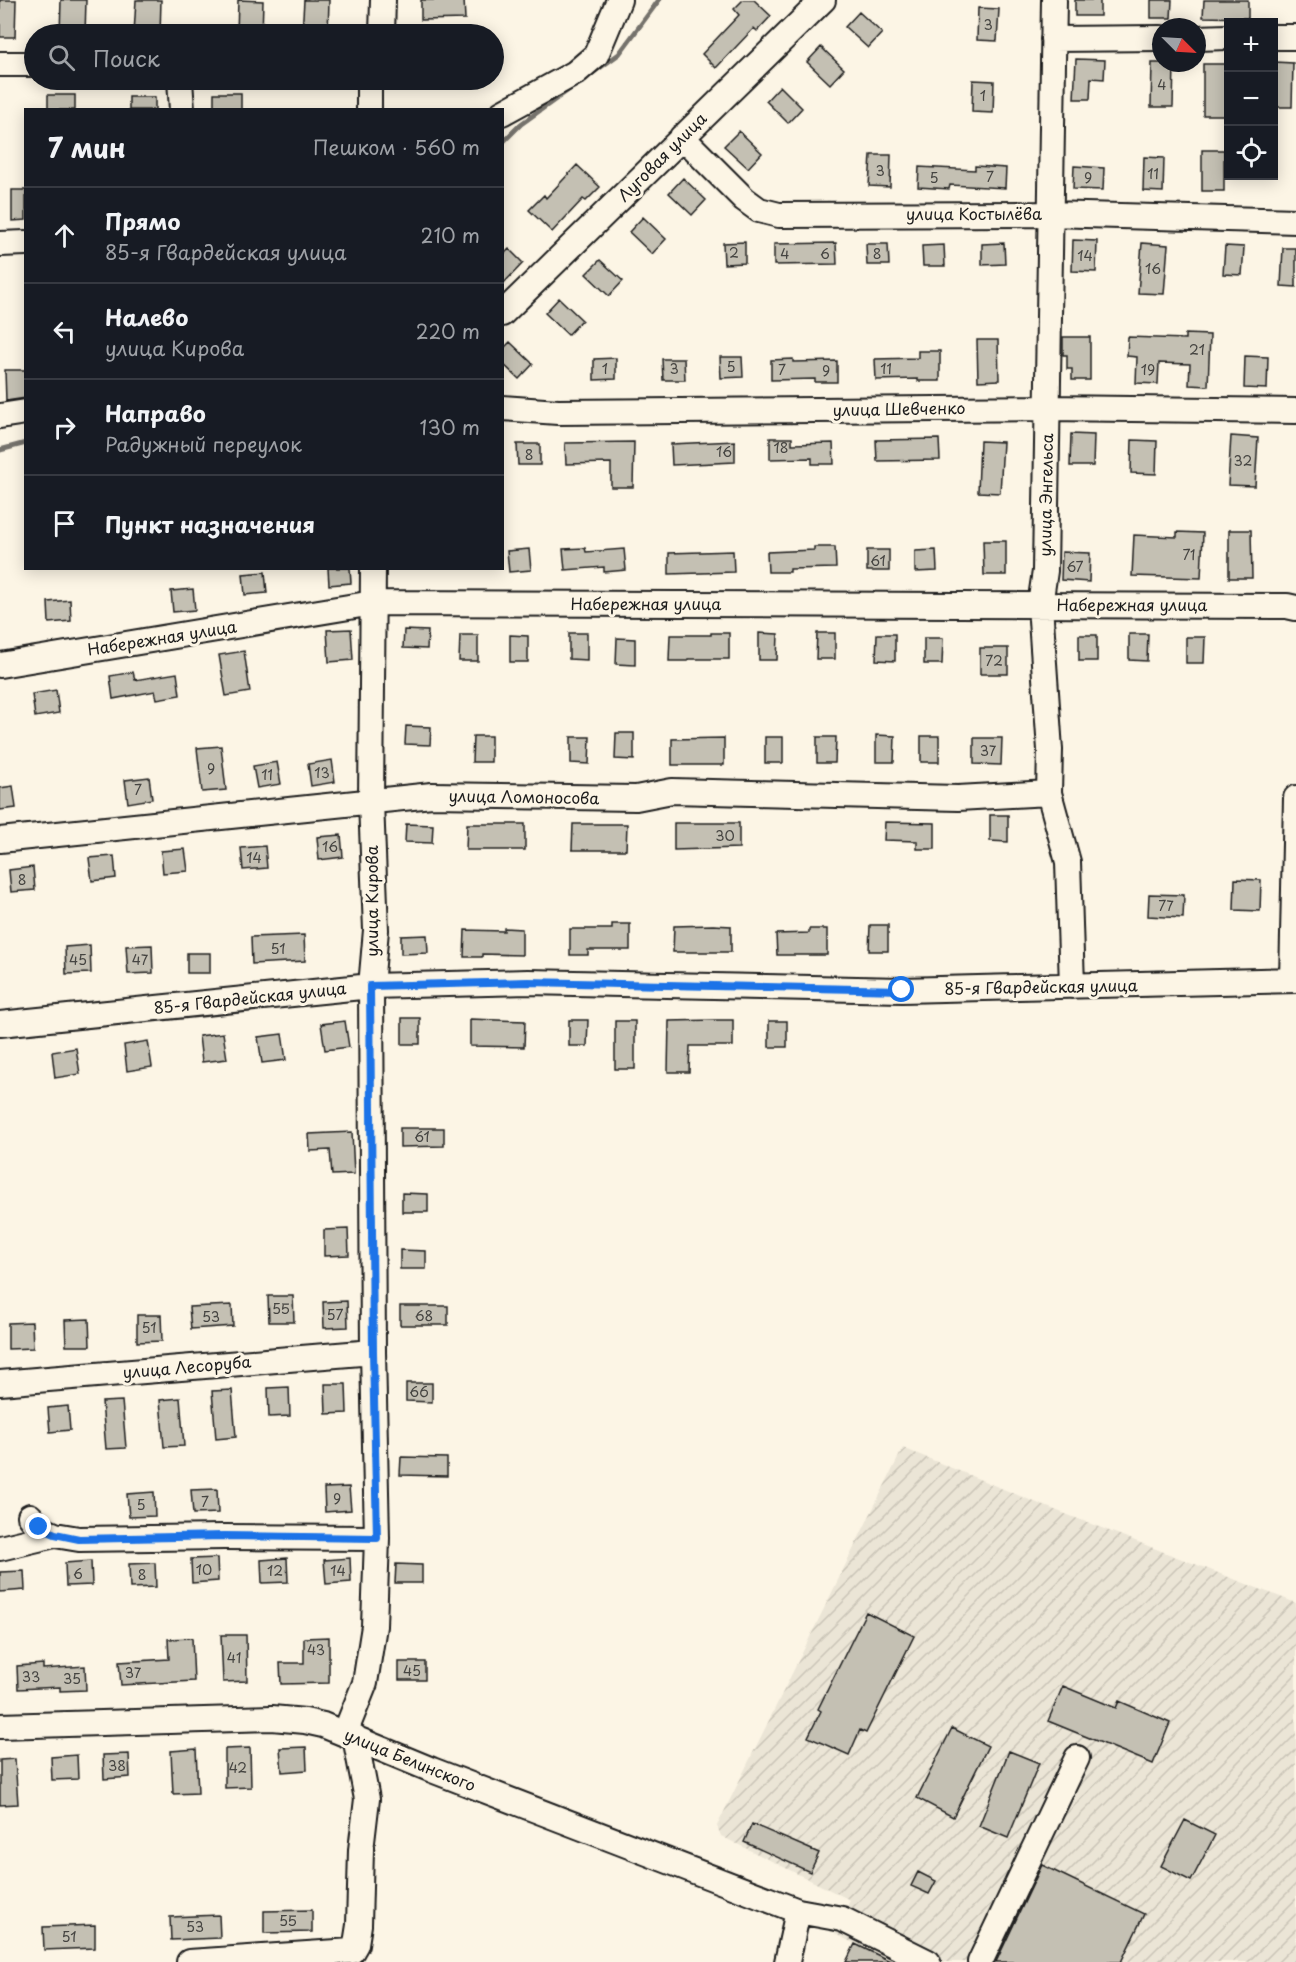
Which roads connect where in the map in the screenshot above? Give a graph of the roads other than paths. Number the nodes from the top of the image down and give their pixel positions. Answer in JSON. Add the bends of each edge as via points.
{"nodes":[{"id":1,"x":383,"y":0,"type":"edge"},
{"id":2,"x":619,"y":0,"type":"edge"},
{"id":3,"x":823,"y":0,"type":"edge"},
{"id":4,"x":1054,"y":0,"type":"edge"},
{"id":5,"x":382,"y":24,"type":"edge"},
{"id":6,"x":1224,"y":37,"type":"edge"},
{"id":7,"x":1278,"y":37,"type":"edge"},
{"id":8,"x":1296,"y":37,"type":"edge"},
{"id":9,"x":1152,"y":38,"type":"edge"},
{"id":10,"x":1206,"y":38,"type":"edge"},
{"id":11,"x":1053,"y":39,"type":"junction"},
{"id":12,"x":0,"y":64,"type":"edge"},
{"id":13,"x":24,"y":64,"type":"edge"},
{"id":14,"x":181,"y":90,"type":"edge"},
{"id":15,"x":369,"y":90,"type":"edge"},
{"id":16,"x":182,"y":108,"type":"edge"},
{"id":17,"x":369,"y":108,"type":"edge"},
{"id":18,"x":504,"y":112,"type":"edge"},
{"id":19,"x":682,"y":137,"type":"junction"},
{"id":20,"x":1050,"y":214,"type":"junction"},
{"id":21,"x":1296,"y":221,"type":"edge"},
{"id":22,"x":24,"y":243,"type":"edge"},
{"id":23,"x":0,"y":244,"type":"edge"},
{"id":24,"x":504,"y":312,"type":"edge"},
{"id":25,"x":504,"y":408,"type":"edge"},
{"id":26,"x":1047,"y":408,"type":"junction"},
{"id":27,"x":1296,"y":411,"type":"edge"},
{"id":28,"x":24,"y":412,"type":"edge"},
{"id":29,"x":0,"y":416,"type":"edge"},
{"id":30,"x":373,"y":570,"type":"edge"},
{"id":31,"x":373,"y":603,"type":"junction"},
{"id":32,"x":1040,"y":605,"type":"junction"},
{"id":33,"x":1296,"y":608,"type":"edge"},
{"id":34,"x":0,"y":665,"type":"edge"},
{"id":35,"x":1049,"y":793,"type":"junction"},
{"id":36,"x":1296,"y":798,"type":"edge"},
{"id":37,"x":371,"y":802,"type":"junction"},
{"id":38,"x":0,"y":840,"type":"edge"},
{"id":39,"x":1294,"y":980,"type":"edge"},
{"id":40,"x":370,"y":986,"type":"junction"},
{"id":41,"x":1072,"y":986,"type":"junction"},
{"id":42,"x":0,"y":1024,"type":"edge"},
{"id":43,"x":373,"y":1352,"type":"junction"},
{"id":44,"x":0,"y":1383,"type":"edge"},
{"id":45,"x":30,"y":1516,"type":"dead end"},
{"id":46,"x":55,"y":1534,"type":"junction"},
{"id":47,"x":377,"y":1538,"type":"junction"},
{"id":48,"x":0,"y":1548,"type":"edge"},
{"id":49,"x":0,"y":1726,"type":"edge"},
{"id":50,"x":350,"y":1735,"type":"junction"},
{"id":51,"x":1077,"y":1758,"type":"dead end"},
{"id":52,"x":798,"y":1911,"type":"junction"},
{"id":53,"x":189,"y":1962,"type":"edge"},
{"id":54,"x":787,"y":1962,"type":"edge"},
{"id":55,"x":928,"y":1962,"type":"edge"},
{"id":56,"x":980,"y":1962,"type":"edge"}],
"edges":[{"from":1,"to":5,"type":"street"},
{"from":2,"to":18,"type":"street","via":[[596,55],[576,72]]},
{"from":3,"to":19,"type":"street","name":"Луговая улица"},
{"from":4,"to":11,"type":"street","name":"улица Энгельса"},
{"from":6,"to":10,"type":"street"},
{"from":7,"to":8,"type":"street"},
{"from":9,"to":11,"type":"street"},
{"from":11,"to":20,"type":"street","name":"улица Энгельса"},
{"from":12,"to":13,"type":"street"},
{"from":14,"to":16,"type":"street"},
{"from":15,"to":17,"type":"street"},
{"from":19,"to":20,"type":"street","name":"улица Костылёва","via":[[744,199],[759,210],[779,215]]},
{"from":19,"to":24,"type":"street","name":"Луговая улица"},
{"from":20,"to":21,"type":"street","name":"улица Костылёва"},
{"from":20,"to":26,"type":"street","name":"улица Энгельса"},
{"from":22,"to":23,"type":"street"},
{"from":25,"to":26,"type":"street","name":"улица Шевченко","via":[[558,412]]},
{"from":26,"to":27,"type":"street","name":"улица Шевченко"},
{"from":26,"to":32,"type":"street","name":"улица Энгельса","via":[[1045,571]]},
{"from":28,"to":29,"type":"street"},
{"from":30,"to":31,"type":"street","name":"улица Кирова"},
{"from":31,"to":32,"type":"street","name":"Набережная улица"},
{"from":31,"to":34,"type":"street","name":"Набережная улица"},
{"from":31,"to":37,"type":"street","name":"улица Кирова"},
{"from":32,"to":33,"type":"street","name":"Набережная улица"},
{"from":32,"to":35,"type":"street","name":"улица Энгельса","via":[[1050,750]]},
{"from":35,"to":37,"type":"street","name":"улица Ломоносова","via":[[958,798],[672,790],[636,798],[432,795]]},
{"from":35,"to":41,"type":"street","name":"улица Энгельса","via":[[1068,862]]},
{"from":36,"to":39,"type":"street"},
{"from":37,"to":38,"type":"street","name":"улица Ломоносова"},
{"from":37,"to":40,"type":"street","name":"улица Кирова","via":[[376,930]]},
{"from":39,"to":41,"type":"street","name":"85-я Гвардейская улица"},
{"from":40,"to":41,"type":"street","name":"85-я Гвардейская улица","via":[[528,982],[902,990]]},
{"from":40,"to":42,"type":"street","name":"85-я Гвардейская улица"},
{"from":40,"to":43,"type":"street","name":"улица Кирова"},
{"from":43,"to":44,"type":"street","name":"улица Лесоруба"},
{"from":43,"to":47,"type":"street","name":"улица Кирова"},
{"from":45,"to":46,"type":"street","via":[[39,1527]]},
{"from":46,"to":47,"type":"street","via":[[79,1539]]},
{"from":46,"to":48,"type":"street"},
{"from":47,"to":50,"type":"street","name":"улица Кирова","via":[[374,1626],[365,1683]]},
{"from":49,"to":50,"type":"street","name":"улица Белинского","via":[[272,1718],[305,1721]]},
{"from":50,"to":52,"type":"street","name":"улица Белинского"},
{"from":50,"to":53,"type":"street","via":[[367,1799],[359,1925],[352,1951]]},
{"from":51,"to":56,"type":"street"},
{"from":52,"to":54,"type":"street"},
{"from":52,"to":55,"type":"street","name":"улица Белинского","via":[[842,1919]]}]}
